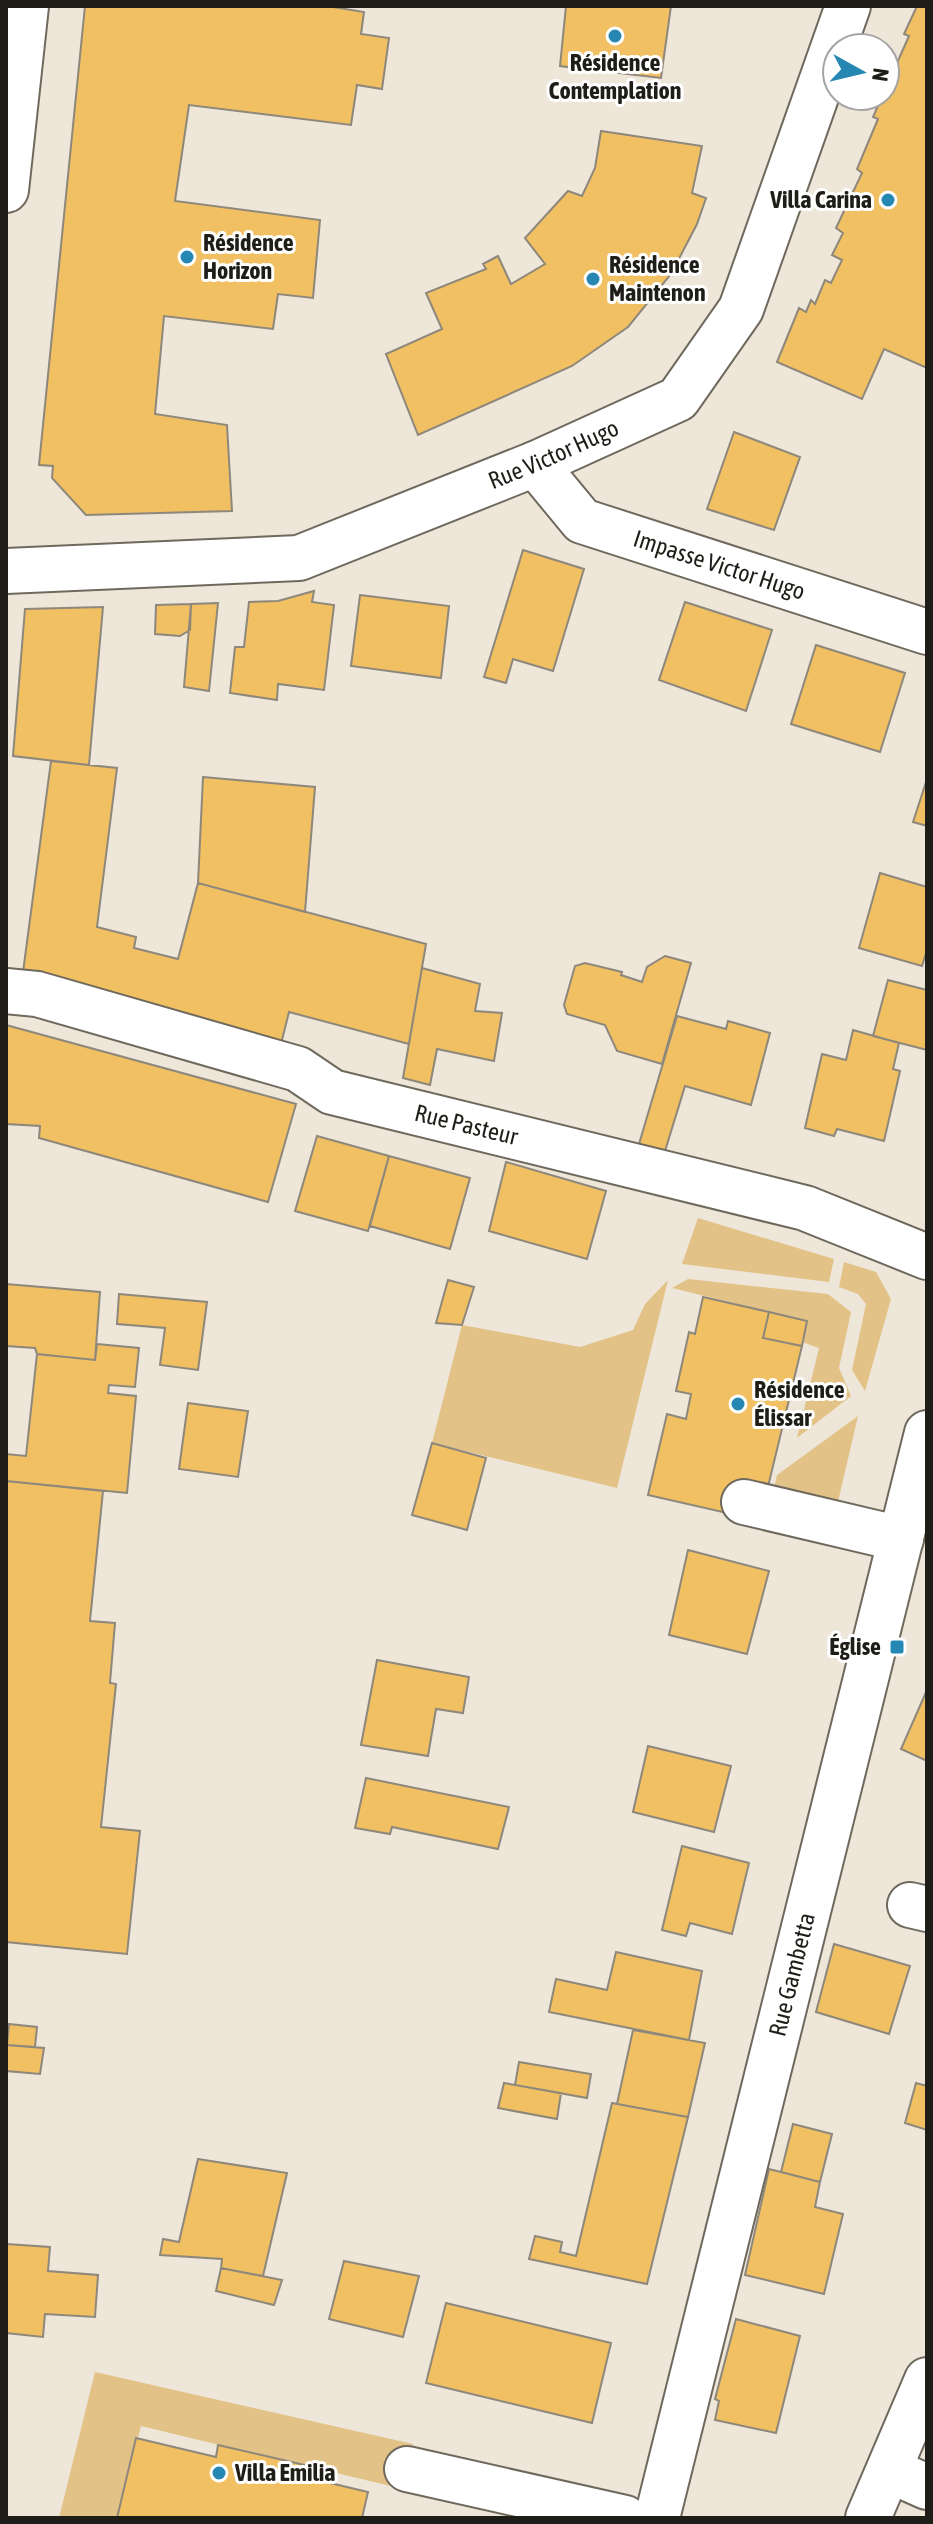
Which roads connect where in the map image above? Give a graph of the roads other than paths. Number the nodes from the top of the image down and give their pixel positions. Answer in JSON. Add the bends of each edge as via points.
{"nodes":[{"id":1,"x":26,"y":6,"type":"edge"},
{"id":2,"x":848,"y":6,"type":"edge"},
{"id":3,"x":6,"y":190,"type":"edge"},
{"id":4,"x":535,"y":464,"type":"junction"},
{"id":5,"x":6,"y":571,"type":"edge"},
{"id":6,"x":927,"y":632,"type":"edge"},
{"id":7,"x":6,"y":991,"type":"edge"},
{"id":8,"x":927,"y":1257,"type":"edge"},
{"id":9,"x":927,"y":1433,"type":"edge"},
{"id":10,"x":744,"y":1502,"type":"dead end"},
{"id":11,"x":901,"y":1539,"type":"junction"},
{"id":12,"x":927,"y":2380,"type":"edge"},
{"id":13,"x":407,"y":2469,"type":"dead end"},
{"id":14,"x":908,"y":2478,"type":"edge"},
{"id":15,"x":625,"y":2518,"type":"edge"},
{"id":16,"x":657,"y":2518,"type":"edge"},
{"id":17,"x":868,"y":2518,"type":"edge"}],
"edges":[{"from":1,"to":3,"type":"street"},
{"from":2,"to":4,"type":"street","name":"Rue Victor Hugo","via":[[741,309],[678,399]]},
{"from":4,"to":5,"type":"street","name":"Rue Victor Hugo","via":[[299,558]]},
{"from":4,"to":6,"type":"street","name":"Impasse Victor Hugo","via":[[582,521]]},
{"from":7,"to":8,"type":"street","name":"Rue Pasteur","via":[[37,994],[298,1069],[332,1092],[805,1208]]},
{"from":9,"to":11,"type":"street","name":"Rue Gambetta"},
{"from":10,"to":11,"type":"street"},
{"from":11,"to":16,"type":"street","name":"Rue Gambetta"},
{"from":12,"to":14,"type":"street"},
{"from":13,"to":15,"type":"street"},
{"from":14,"to":17,"type":"street"}]}
